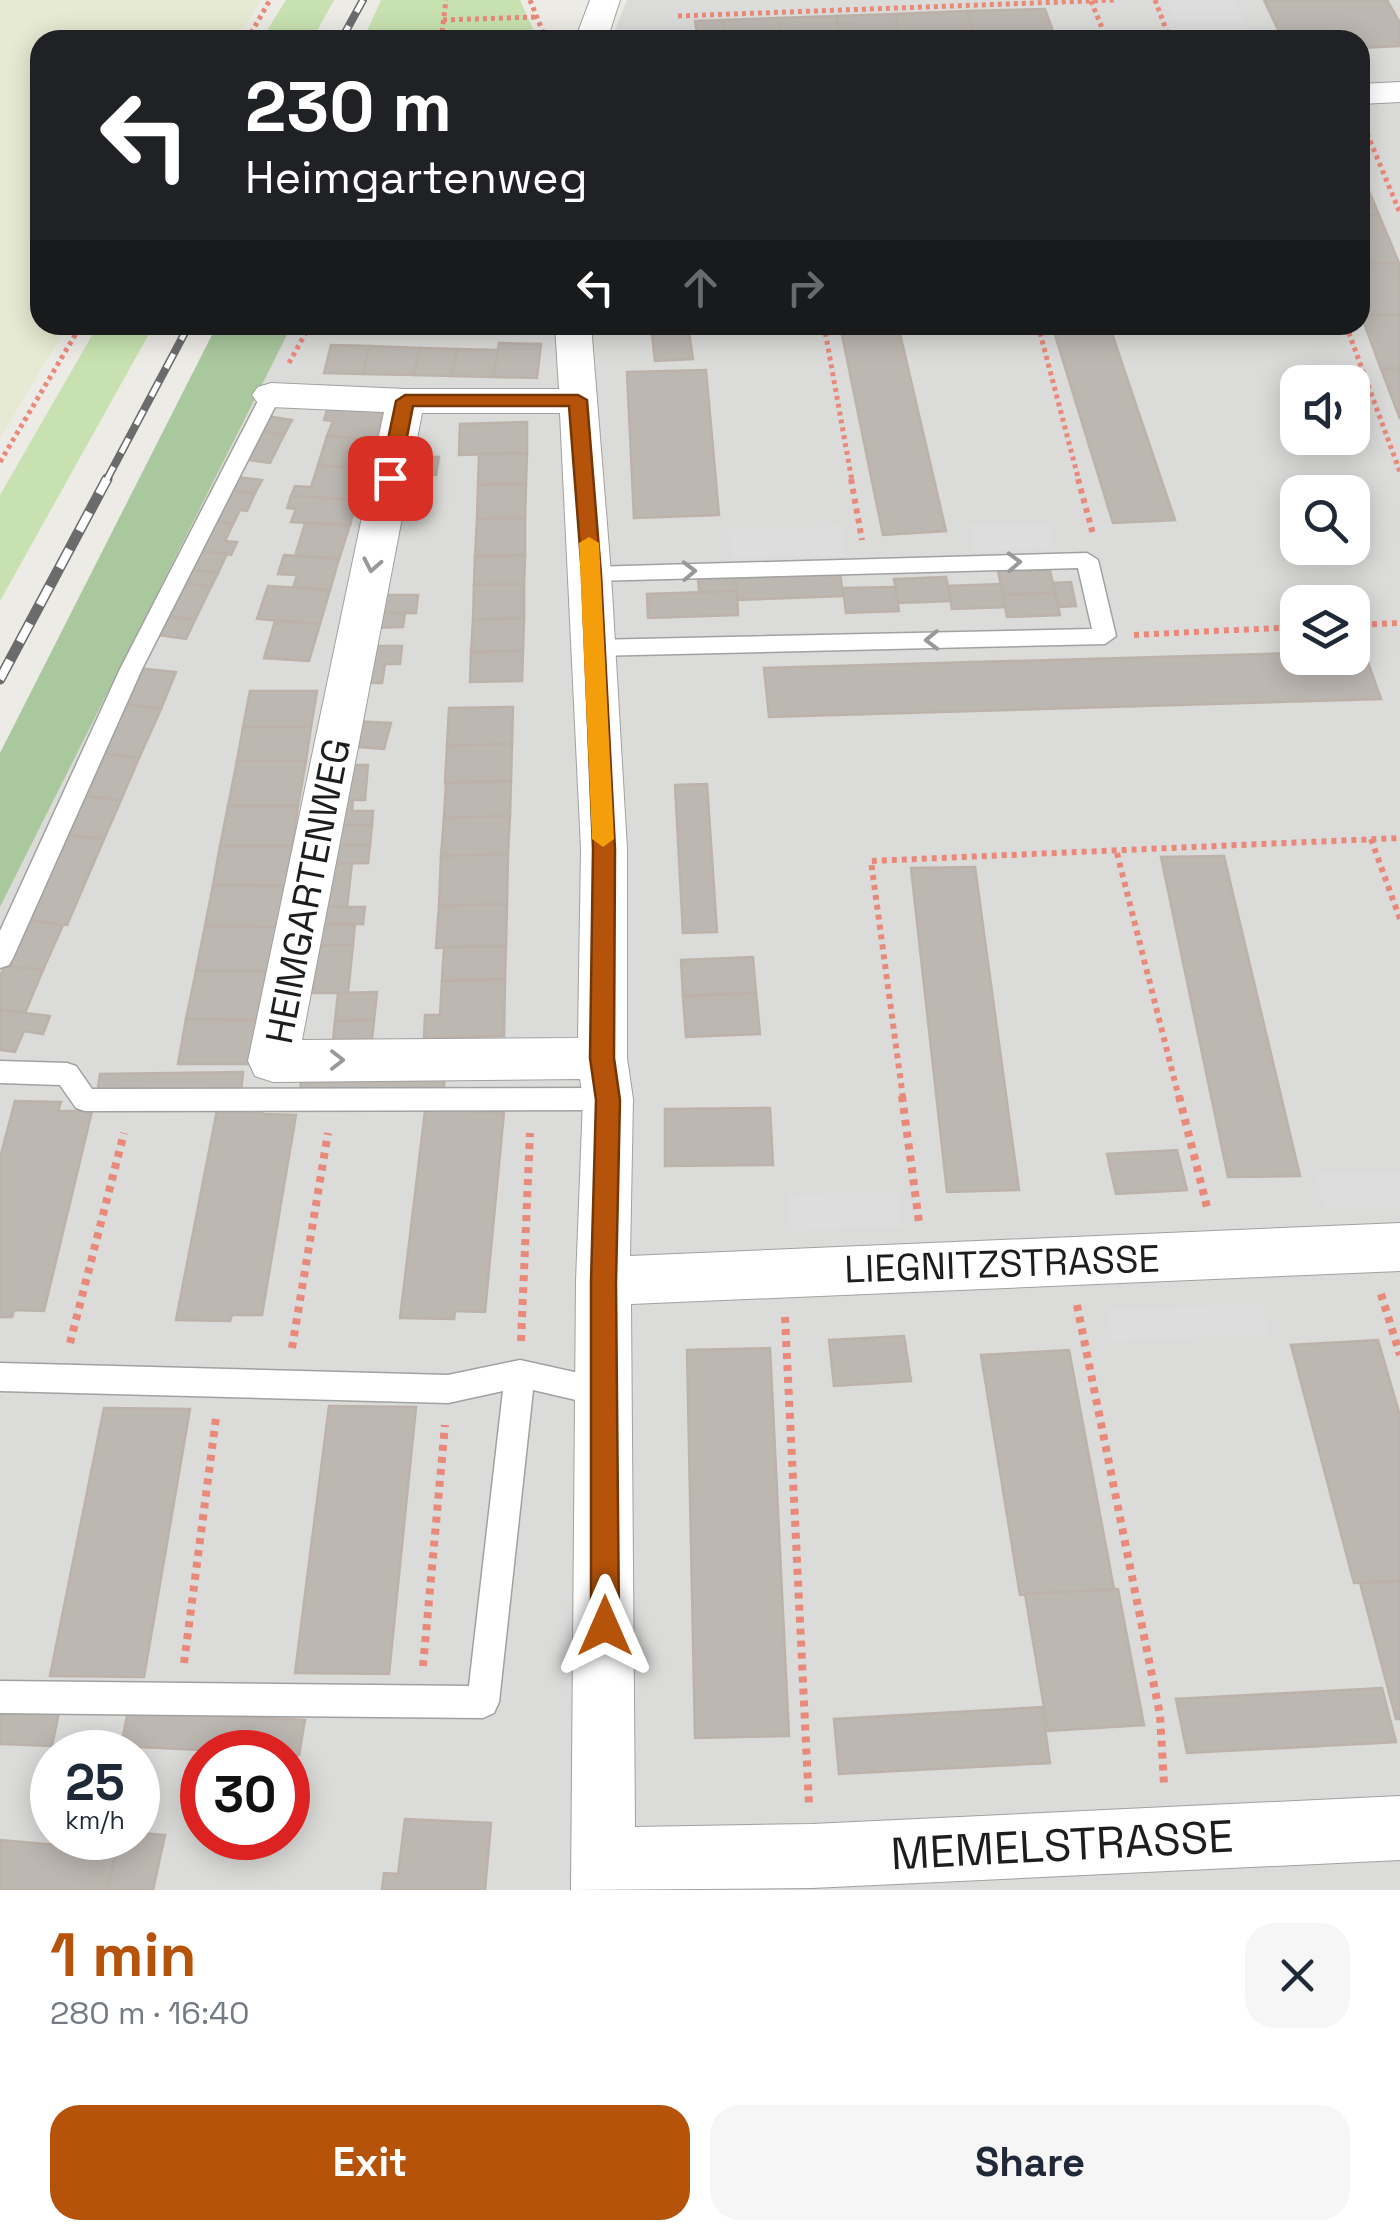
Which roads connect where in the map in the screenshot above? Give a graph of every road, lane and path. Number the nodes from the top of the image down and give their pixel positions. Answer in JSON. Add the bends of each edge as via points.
{"nodes":[{"id":1,"x":270,"y":0,"type":"edge"},
{"id":2,"x":446,"y":0,"type":"edge"},
{"id":3,"x":530,"y":0,"type":"edge"},
{"id":4,"x":605,"y":0,"type":"edge"},
{"id":5,"x":1116,"y":0,"type":"edge"},
{"id":6,"x":1155,"y":0,"type":"edge"},
{"id":7,"x":1091,"y":1,"type":"edge"},
{"id":8,"x":678,"y":16,"type":"dead end"},
{"id":9,"x":536,"y":17,"type":"junction"},
{"id":10,"x":443,"y":20,"type":"junction"},
{"id":11,"x":253,"y":30,"type":"edge"},
{"id":12,"x":442,"y":30,"type":"edge"},
{"id":13,"x":542,"y":30,"type":"edge"},
{"id":14,"x":594,"y":30,"type":"edge"},
{"id":15,"x":1104,"y":30,"type":"edge"},
{"id":16,"x":1166,"y":30,"type":"edge"},
{"id":17,"x":1400,"y":92,"type":"edge"},
{"id":18,"x":1370,"y":94,"type":"edge"},
{"id":19,"x":1370,"y":138,"type":"edge"},
{"id":20,"x":1396,"y":194,"type":"edge"},
{"id":21,"x":1400,"y":213,"type":"edge"},
{"id":22,"x":75,"y":335,"type":"edge"},
{"id":23,"x":573,"y":335,"type":"edge"},
{"id":24,"x":826,"y":335,"type":"edge"},
{"id":25,"x":1041,"y":335,"type":"edge"},
{"id":26,"x":1350,"y":335,"type":"edge"},
{"id":27,"x":271,"y":395,"type":"joint"},
{"id":28,"x":578,"y":400,"type":"junction"},
{"id":29,"x":405,"y":401,"type":"junction"},
{"id":30,"x":0,"y":462,"type":"edge"},
{"id":31,"x":1400,"y":472,"type":"edge"},
{"id":32,"x":1087,"y":560,"type":"junction"},
{"id":33,"x":867,"y":566,"type":"junction"},
{"id":34,"x":592,"y":574,"type":"junction"},
{"id":35,"x":1400,"y":623,"type":"edge"},
{"id":36,"x":1370,"y":624,"type":"edge"},
{"id":37,"x":1280,"y":628,"type":"edge"},
{"id":38,"x":1106,"y":636,"type":"junction"},
{"id":39,"x":592,"y":648,"type":"junction"},
{"id":40,"x":1400,"y":838,"type":"edge"},
{"id":41,"x":1370,"y":839,"type":"junction"},
{"id":42,"x":1117,"y":854,"type":"junction"},
{"id":43,"x":1400,"y":919,"type":"edge"},
{"id":44,"x":0,"y":958,"type":"edge"},
{"id":45,"x":0,"y":1072,"type":"edge"},
{"id":46,"x":605,"y":1079,"type":"junction"},
{"id":47,"x":532,"y":1097,"type":"junction"},
{"id":48,"x":133,"y":1098,"type":"junction"},
{"id":49,"x":334,"y":1098,"type":"junction"},
{"id":50,"x":1384,"y":1248,"type":"edge"},
{"id":51,"x":1219,"y":1255,"type":"junction"},
{"id":52,"x":1068,"y":1262,"type":"junction"},
{"id":53,"x":926,"y":1268,"type":"junction"},
{"id":54,"x":783,"y":1274,"type":"junction"},
{"id":55,"x":604,"y":1282,"type":"junction"},
{"id":56,"x":1400,"y":1355,"type":"edge"},
{"id":57,"x":520,"y":1374,"type":"junction"},
{"id":58,"x":61,"y":1376,"type":"junction"},
{"id":59,"x":0,"y":1378,"type":"edge"},
{"id":60,"x":221,"y":1382,"type":"junction"},
{"id":61,"x":286,"y":1386,"type":"junction"},
{"id":62,"x":448,"y":1389,"type":"junction"},
{"id":63,"x":606,"y":1393,"type":"junction"},
{"id":64,"x":0,"y":1697,"type":"edge"},
{"id":65,"x":179,"y":1698,"type":"junction"},
{"id":66,"x":420,"y":1702,"type":"junction"},
{"id":67,"x":1400,"y":1828,"type":"edge"},
{"id":68,"x":1168,"y":1840,"type":"junction"},
{"id":69,"x":812,"y":1856,"type":"junction"},
{"id":70,"x":603,"y":1875,"type":"edge"}],
"edges":[{"from":1,"to":11,"type":"path"},
{"from":2,"to":10,"type":"path"},
{"from":3,"to":9,"type":"path"},
{"from":4,"to":14,"type":"street"},
{"from":5,"to":7,"type":"path"},
{"from":6,"to":16,"type":"path"},
{"from":7,"to":8,"type":"path"},
{"from":7,"to":15,"type":"path"},
{"from":9,"to":10,"type":"path"},
{"from":9,"to":13,"type":"path"},
{"from":10,"to":12,"type":"path"},
{"from":17,"to":18,"type":"street"},
{"from":19,"to":20,"type":"path"},
{"from":20,"to":21,"type":"path"},
{"from":22,"to":30,"type":"path"},
{"from":23,"to":28,"type":"street"},
{"from":24,"to":33,"type":"path"},
{"from":25,"to":32,"type":"path","via":[[1098,551]]},
{"from":26,"to":31,"type":"path"},
{"from":27,"to":29,"type":"street"},
{"from":27,"to":44,"type":"lane","via":[[131,669]]},
{"from":28,"to":29,"type":"street"},
{"from":28,"to":34,"type":"street"},
{"from":29,"to":46,"type":"street","name":"HEIMGARTENWEG","one_way":true,"via":[[273,1061]]},
{"from":33,"to":32,"type":"lane","one_way":true},
{"from":32,"to":38,"type":"lane"},
{"from":34,"to":33,"type":"lane","one_way":true},
{"from":34,"to":39,"type":"street"},
{"from":35,"to":36,"type":"path"},
{"from":37,"to":38,"type":"path"},
{"from":38,"to":39,"type":"lane","one_way":true},
{"from":39,"to":46,"type":"street","via":[[604,849]]},
{"from":40,"to":41,"type":"path"},
{"from":41,"to":42,"type":"path"},
{"from":41,"to":43,"type":"path"},
{"from":42,"to":51,"type":"path"},
{"from":42,"to":53,"type":"path","via":[[872,861]]},
{"from":45,"to":48,"type":"lane","via":[[67,1074],[85,1100]]},
{"from":46,"to":47,"type":"lane"},
{"from":46,"to":55,"type":"street"},
{"from":47,"to":49,"type":"lane"},
{"from":47,"to":57,"type":"path"},
{"from":48,"to":49,"type":"lane"},
{"from":48,"to":58,"type":"path"},
{"from":49,"to":61,"type":"path"},
{"from":50,"to":51,"type":"street","name":"LIEGNITZSTRASSE"},
{"from":50,"to":56,"type":"path"},
{"from":51,"to":52,"type":"street","name":"LIEGNITZSTRASSE"},
{"from":52,"to":53,"type":"street","name":"LIEGNITZSTRASSE"},
{"from":52,"to":68,"type":"path","via":[[1160,1716]]},
{"from":53,"to":54,"type":"street","name":"LIEGNITZSTRASSE"},
{"from":54,"to":55,"type":"street","name":"LIEGNITZSTRASSE"},
{"from":54,"to":69,"type":"path"},
{"from":55,"to":63,"type":"street"},
{"from":57,"to":62,"type":"lane"},
{"from":57,"to":63,"type":"lane"},
{"from":57,"to":66,"type":"lane","via":[[483,1702]]},
{"from":58,"to":59,"type":"lane"},
{"from":58,"to":60,"type":"lane"},
{"from":60,"to":61,"type":"lane"},
{"from":60,"to":65,"type":"path"},
{"from":61,"to":62,"type":"lane"},
{"from":62,"to":66,"type":"path"},
{"from":63,"to":70,"type":"street"},
{"from":64,"to":65,"type":"lane"},
{"from":65,"to":66,"type":"lane"},
{"from":67,"to":68,"type":"street","name":"MEMELSTRASSE"},
{"from":68,"to":69,"type":"street","name":"MEMELSTRASSE"},
{"from":69,"to":70,"type":"street","name":"MEMELSTRASSE"}]}
